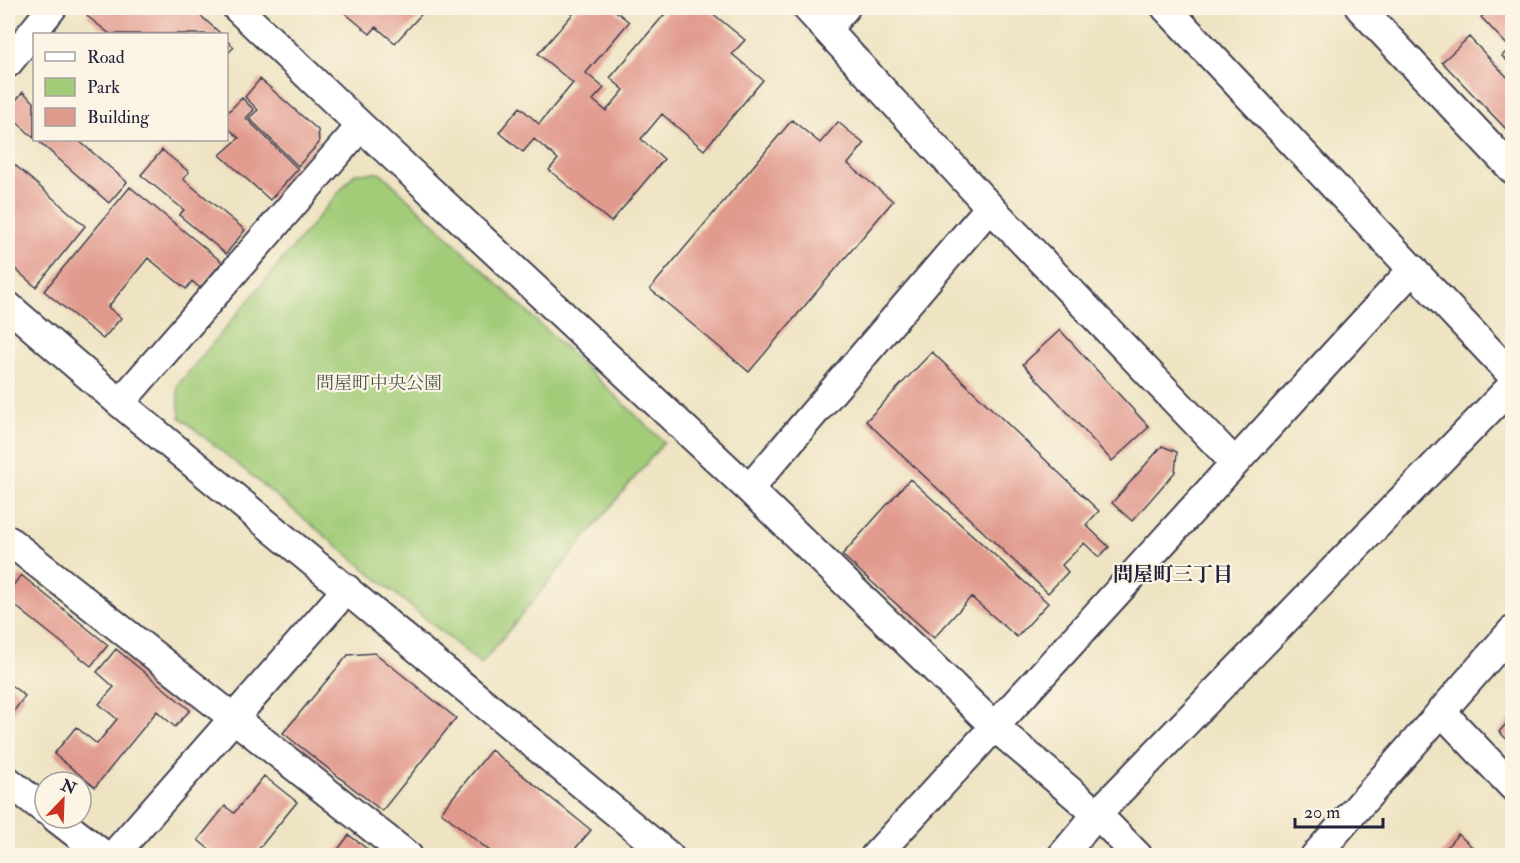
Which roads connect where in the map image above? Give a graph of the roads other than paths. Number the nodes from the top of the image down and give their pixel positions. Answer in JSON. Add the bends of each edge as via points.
{"nodes":[{"id":1,"x":52,"y":8,"type":"edge"},
{"id":2,"x":237,"y":8,"type":"edge"},
{"id":3,"x":807,"y":8,"type":"edge"},
{"id":4,"x":845,"y":8,"type":"edge"},
{"id":5,"x":1166,"y":8,"type":"edge"},
{"id":6,"x":1360,"y":8,"type":"edge"},
{"id":7,"x":827,"y":29,"type":"junction"},
{"id":8,"x":8,"y":63,"type":"edge"},
{"id":9,"x":361,"y":126,"type":"junction"},
{"id":10,"x":1512,"y":170,"type":"edge"},
{"id":11,"x":990,"y":207,"type":"junction"},
{"id":12,"x":1413,"y":268,"type":"junction"},
{"id":13,"x":8,"y":306,"type":"edge"},
{"id":14,"x":1512,"y":375,"type":"edge"},
{"id":15,"x":1512,"y":386,"type":"edge"},
{"id":16,"x":120,"y":403,"type":"junction"},
{"id":17,"x":1234,"y":462,"type":"junction"},
{"id":18,"x":749,"y":489,"type":"junction"},
{"id":19,"x":8,"y":540,"type":"edge"},
{"id":20,"x":346,"y":589,"type":"junction"},
{"id":21,"x":1512,"y":631,"type":"edge"},
{"id":22,"x":1441,"y":711,"type":"junction"},
{"id":23,"x":233,"y":718,"type":"junction"},
{"id":24,"x":995,"y":727,"type":"junction"},
{"id":25,"x":8,"y":781,"type":"edge"},
{"id":26,"x":1512,"y":786,"type":"edge"},
{"id":27,"x":33,"y":801,"type":"edge"},
{"id":28,"x":1097,"y":814,"type":"junction"},
{"id":29,"x":72,"y":830,"type":"edge"},
{"id":30,"x":105,"y":855,"type":"edge"},
{"id":31,"x":113,"y":855,"type":"edge"},
{"id":32,"x":408,"y":855,"type":"edge"},
{"id":33,"x":669,"y":855,"type":"edge"},
{"id":34,"x":875,"y":855,"type":"edge"},
{"id":35,"x":1062,"y":855,"type":"edge"},
{"id":36,"x":1138,"y":855,"type":"edge"},
{"id":37,"x":1315,"y":855,"type":"edge"}],
"edges":[{"from":1,"to":8,"type":"street"},
{"from":2,"to":9,"type":"street"},
{"from":3,"to":7,"type":"street"},
{"from":4,"to":7,"type":"street"},
{"from":5,"to":12,"type":"street"},
{"from":6,"to":10,"type":"street"},
{"from":7,"to":11,"type":"street"},
{"from":9,"to":16,"type":"street"},
{"from":9,"to":18,"type":"street"},
{"from":11,"to":17,"type":"street"},
{"from":11,"to":18,"type":"street"},
{"from":12,"to":14,"type":"street"},
{"from":12,"to":17,"type":"street"},
{"from":13,"to":16,"type":"street"},
{"from":15,"to":28,"type":"street"},
{"from":16,"to":20,"type":"street"},
{"from":17,"to":24,"type":"street"},
{"from":18,"to":24,"type":"street"},
{"from":19,"to":23,"type":"street"},
{"from":20,"to":23,"type":"street"},
{"from":20,"to":33,"type":"street"},
{"from":21,"to":22,"type":"street"},
{"from":22,"to":26,"type":"street"},
{"from":22,"to":37,"type":"street"},
{"from":23,"to":31,"type":"street"},
{"from":23,"to":32,"type":"street"},
{"from":24,"to":28,"type":"street"},
{"from":24,"to":34,"type":"street"},
{"from":25,"to":27,"type":"street"},
{"from":28,"to":35,"type":"street"},
{"from":28,"to":36,"type":"street"},
{"from":29,"to":30,"type":"street"}]}
